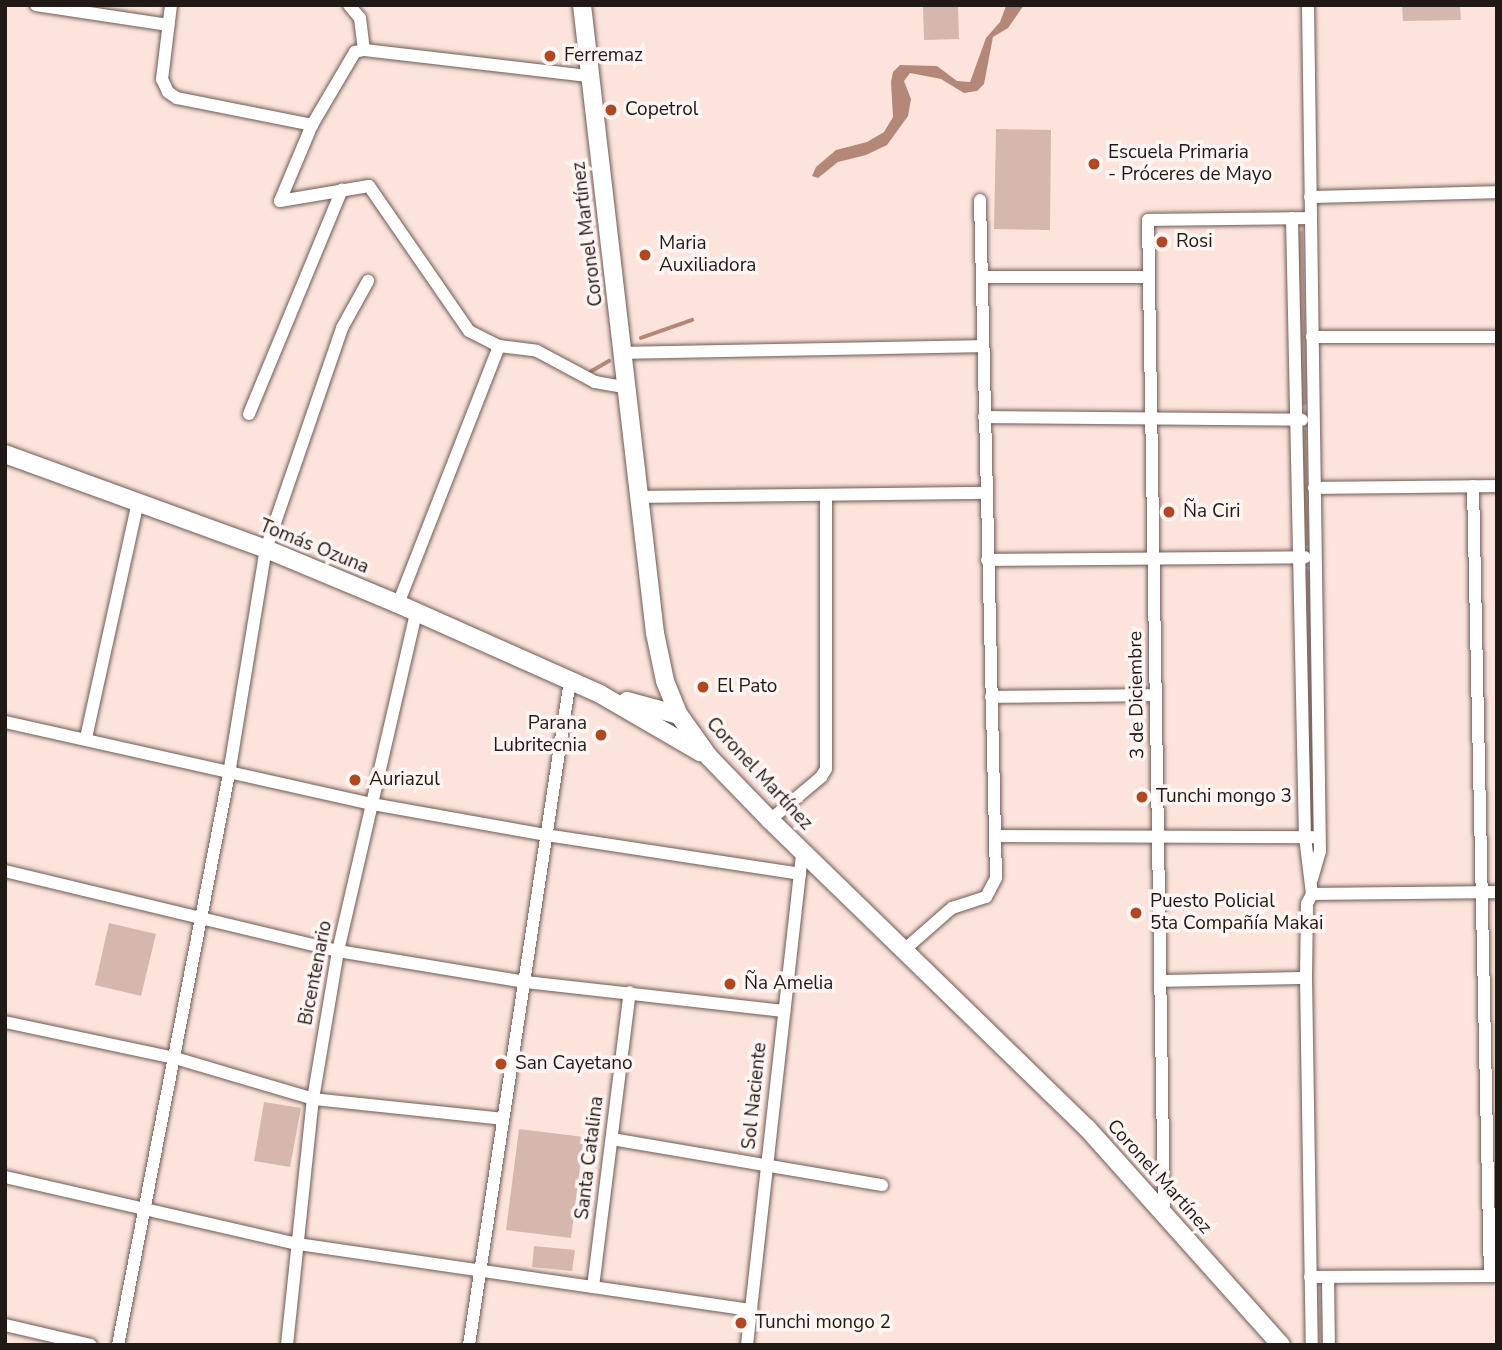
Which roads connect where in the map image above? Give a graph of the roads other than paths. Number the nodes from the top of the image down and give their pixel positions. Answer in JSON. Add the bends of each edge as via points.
{"nodes":[{"id":1,"x":36,"y":5,"type":"edge"},
{"id":2,"x":171,"y":5,"type":"edge"},
{"id":3,"x":349,"y":5,"type":"edge"},
{"id":4,"x":582,"y":5,"type":"edge"},
{"id":5,"x":1308,"y":5,"type":"edge"},
{"id":6,"x":167,"y":25,"type":"junction"},
{"id":7,"x":364,"y":50,"type":"junction"},
{"id":8,"x":589,"y":76,"type":"junction"},
{"id":9,"x":312,"y":125,"type":"junction"},
{"id":10,"x":342,"y":190,"type":"junction"},
{"id":11,"x":1497,"y":192,"type":"edge"},
{"id":12,"x":1310,"y":197,"type":"junction"},
{"id":13,"x":980,"y":200,"type":"dead end"},
{"id":14,"x":1292,"y":218,"type":"junction"},
{"id":15,"x":1310,"y":218,"type":"junction"},
{"id":16,"x":1149,"y":277,"type":"junction"},
{"id":17,"x":982,"y":278,"type":"junction"},
{"id":18,"x":369,"y":281,"type":"dead end"},
{"id":19,"x":1312,"y":337,"type":"junction"},
{"id":20,"x":1497,"y":337,"type":"edge"},
{"id":21,"x":499,"y":345,"type":"junction"},
{"id":22,"x":983,"y":346,"type":"junction"},
{"id":23,"x":623,"y":353,"type":"junction"},
{"id":24,"x":628,"y":388,"type":"junction"},
{"id":25,"x":249,"y":414,"type":"dead end"},
{"id":26,"x":984,"y":417,"type":"junction"},
{"id":27,"x":1151,"y":418,"type":"junction"},
{"id":28,"x":1296,"y":420,"type":"junction"},
{"id":29,"x":1313,"y":420,"type":"junction"},
{"id":30,"x":5,"y":454,"type":"edge"},
{"id":31,"x":1473,"y":486,"type":"junction"},
{"id":32,"x":1497,"y":486,"type":"edge"},
{"id":33,"x":1314,"y":488,"type":"junction"},
{"id":34,"x":985,"y":493,"type":"junction"},
{"id":35,"x":826,"y":495,"type":"junction"},
{"id":36,"x":640,"y":497,"type":"junction"},
{"id":37,"x":138,"y":502,"type":"junction"},
{"id":38,"x":266,"y":549,"type":"junction"},
{"id":39,"x":1315,"y":556,"type":"junction"},
{"id":40,"x":1299,"y":557,"type":"junction"},
{"id":41,"x":1154,"y":558,"type":"junction"},
{"id":42,"x":987,"y":560,"type":"junction"},
{"id":43,"x":398,"y":604,"type":"junction"},
{"id":44,"x":416,"y":613,"type":"junction"},
{"id":45,"x":570,"y":680,"type":"junction"},
{"id":46,"x":600,"y":694,"type":"junction"},
{"id":47,"x":1156,"y":695,"type":"junction"},
{"id":48,"x":991,"y":697,"type":"junction"},
{"id":49,"x":679,"y":715,"type":"junction"},
{"id":50,"x":5,"y":722,"type":"edge"},
{"id":51,"x":86,"y":738,"type":"junction"},
{"id":52,"x":709,"y":757,"type":"junction"},
{"id":53,"x":229,"y":774,"type":"junction"},
{"id":54,"x":372,"y":804,"type":"junction"},
{"id":55,"x":771,"y":820,"type":"junction"},
{"id":56,"x":546,"y":835,"type":"junction"},
{"id":57,"x":1158,"y":835,"type":"junction"},
{"id":58,"x":995,"y":836,"type":"junction"},
{"id":59,"x":1305,"y":837,"type":"junction"},
{"id":60,"x":1320,"y":837,"type":"junction"},
{"id":61,"x":802,"y":851,"type":"junction"},
{"id":62,"x":5,"y":870,"type":"edge"},
{"id":63,"x":800,"y":874,"type":"junction"},
{"id":64,"x":1312,"y":880,"type":"junction"},
{"id":65,"x":1481,"y":892,"type":"junction"},
{"id":66,"x":1497,"y":892,"type":"edge"},
{"id":67,"x":1312,"y":894,"type":"junction"},
{"id":68,"x":202,"y":916,"type":"junction"},
{"id":69,"x":904,"y":950,"type":"junction"},
{"id":70,"x":338,"y":951,"type":"junction"},
{"id":71,"x":1306,"y":978,"type":"junction"},
{"id":72,"x":1160,"y":981,"type":"junction"},
{"id":73,"x":525,"y":982,"type":"junction"},
{"id":74,"x":630,"y":992,"type":"junction"},
{"id":75,"x":784,"y":1011,"type":"junction"},
{"id":76,"x":5,"y":1022,"type":"edge"},
{"id":77,"x":175,"y":1058,"type":"junction"},
{"id":78,"x":313,"y":1099,"type":"junction"},
{"id":79,"x":503,"y":1119,"type":"junction"},
{"id":80,"x":612,"y":1139,"type":"junction"},
{"id":81,"x":767,"y":1165,"type":"junction"},
{"id":82,"x":5,"y":1177,"type":"edge"},
{"id":83,"x":882,"y":1185,"type":"dead end"},
{"id":84,"x":146,"y":1209,"type":"junction"},
{"id":85,"x":1164,"y":1212,"type":"junction"},
{"id":86,"x":298,"y":1244,"type":"junction"},
{"id":87,"x":480,"y":1270,"type":"junction"},
{"id":88,"x":1493,"y":1276,"type":"edge"},
{"id":89,"x":1311,"y":1277,"type":"junction"},
{"id":90,"x":1328,"y":1277,"type":"junction"},
{"id":91,"x":593,"y":1287,"type":"junction"},
{"id":92,"x":751,"y":1310,"type":"junction"},
{"id":93,"x":5,"y":1325,"type":"edge"},
{"id":94,"x":91,"y":1345,"type":"edge"},
{"id":95,"x":118,"y":1345,"type":"edge"},
{"id":96,"x":287,"y":1345,"type":"edge"},
{"id":97,"x":468,"y":1345,"type":"edge"},
{"id":98,"x":747,"y":1345,"type":"edge"},
{"id":99,"x":1281,"y":1345,"type":"edge"},
{"id":100,"x":1312,"y":1345,"type":"edge"},
{"id":101,"x":1329,"y":1345,"type":"edge"}],
"edges":[{"from":1,"to":6,"type":"street"},
{"from":2,"to":6,"type":"street"},
{"from":3,"to":7,"type":"street","via":[[360,18]]},
{"from":4,"to":8,"type":"main road","name":"Coronel Martínez"},
{"from":5,"to":12,"type":"street"},
{"from":6,"to":9,"type":"street","via":[[162,79],[177,99]]},
{"from":7,"to":8,"type":"street"},
{"from":7,"to":9,"type":"street","via":[[355,52]]},
{"from":8,"to":23,"type":"main road","name":"Coronel Martínez"},
{"from":9,"to":10,"type":"street","via":[[280,201]]},
{"from":10,"to":21,"type":"street","via":[[363,186],[373,190],[469,331]]},
{"from":10,"to":25,"type":"street"},
{"from":11,"to":12,"type":"street"},
{"from":12,"to":15,"type":"street"},
{"from":13,"to":17,"type":"street"},
{"from":14,"to":15,"type":"street"},
{"from":14,"to":16,"type":"street","name":"3 de Diciembre","via":[[1148,220]]},
{"from":14,"to":28,"type":"street"},
{"from":15,"to":19,"type":"street"},
{"from":16,"to":17,"type":"street"},
{"from":16,"to":27,"type":"street","name":"3 de Diciembre"},
{"from":17,"to":22,"type":"street"},
{"from":18,"to":38,"type":"street","via":[[342,328]]},
{"from":19,"to":20,"type":"street"},
{"from":19,"to":29,"type":"street"},
{"from":21,"to":24,"type":"street","via":[[537,351],[595,382]]},
{"from":21,"to":43,"type":"street"},
{"from":22,"to":23,"type":"street"},
{"from":22,"to":26,"type":"street"},
{"from":23,"to":24,"type":"main road","name":"Coronel Martínez"},
{"from":24,"to":36,"type":"main road","name":"Coronel Martínez"},
{"from":26,"to":27,"type":"street"},
{"from":26,"to":34,"type":"street"},
{"from":27,"to":28,"type":"street"},
{"from":27,"to":41,"type":"street","name":"3 de Diciembre"},
{"from":28,"to":29,"type":"street"},
{"from":28,"to":40,"type":"street"},
{"from":29,"to":33,"type":"street"},
{"from":30,"to":37,"type":"main road","name":"Tomás Ozuna"},
{"from":31,"to":32,"type":"street"},
{"from":31,"to":33,"type":"street"},
{"from":31,"to":65,"type":"street"},
{"from":33,"to":39,"type":"street"},
{"from":34,"to":35,"type":"street"},
{"from":34,"to":42,"type":"street"},
{"from":35,"to":36,"type":"street"},
{"from":35,"to":55,"type":"street","via":[[826,769]]},
{"from":36,"to":49,"type":"main road","name":"Coronel Martínez","via":[[655,633],[665,681]]},
{"from":37,"to":38,"type":"main road","name":"Tomás Ozuna"},
{"from":37,"to":51,"type":"street"},
{"from":38,"to":43,"type":"main road","name":"Tomás Ozuna"},
{"from":38,"to":53,"type":"street"},
{"from":39,"to":40,"type":"street"},
{"from":39,"to":60,"type":"street"},
{"from":40,"to":41,"type":"street"},
{"from":40,"to":59,"type":"street"},
{"from":41,"to":42,"type":"street"},
{"from":41,"to":47,"type":"street","name":"3 de Diciembre"},
{"from":42,"to":48,"type":"street"},
{"from":43,"to":44,"type":"main road","name":"Tomás Ozuna"},
{"from":44,"to":45,"type":"main road","name":"Tomás Ozuna"},
{"from":44,"to":54,"type":"street","name":"Bicentenario"},
{"from":45,"to":46,"type":"main road","name":"Tomás Ozuna"},
{"from":45,"to":56,"type":"street"},
{"from":46,"to":49,"type":"main road","name":"Tomás Ozuna"},
{"from":46,"to":52,"type":"main road","name":"Tomás Ozuna"},
{"from":47,"to":48,"type":"street"},
{"from":47,"to":57,"type":"street","name":"3 de Diciembre"},
{"from":48,"to":58,"type":"street"},
{"from":49,"to":52,"type":"main road","name":"Coronel Martínez"},
{"from":50,"to":51,"type":"street"},
{"from":51,"to":53,"type":"street"},
{"from":52,"to":55,"type":"main road","name":"Coronel Martínez"},
{"from":53,"to":54,"type":"street"},
{"from":53,"to":68,"type":"street"},
{"from":54,"to":56,"type":"street"},
{"from":54,"to":70,"type":"street","name":"Bicentenario"},
{"from":55,"to":61,"type":"main road","name":"Coronel Martínez"},
{"from":56,"to":63,"type":"street"},
{"from":56,"to":73,"type":"street"},
{"from":57,"to":58,"type":"street"},
{"from":57,"to":59,"type":"street"},
{"from":57,"to":72,"type":"street","name":"3 de Diciembre"},
{"from":58,"to":69,"type":"street","via":[[996,878],[989,894],[952,908]]},
{"from":59,"to":60,"type":"street"},
{"from":59,"to":64,"type":"street"},
{"from":60,"to":64,"type":"street"},
{"from":61,"to":63,"type":"street","name":"Sol Naciente"},
{"from":61,"to":69,"type":"main road","name":"Coronel Martínez"},
{"from":62,"to":68,"type":"street"},
{"from":63,"to":75,"type":"street","name":"Sol Naciente"},
{"from":64,"to":67,"type":"street"},
{"from":65,"to":66,"type":"street"},
{"from":65,"to":67,"type":"street"},
{"from":65,"to":88,"type":"street"},
{"from":67,"to":71,"type":"street","via":[[1307,904]]},
{"from":68,"to":70,"type":"street"},
{"from":68,"to":77,"type":"street"},
{"from":69,"to":85,"type":"main road","name":"Coronel Martínez","via":[[1087,1128]]},
{"from":70,"to":73,"type":"street"},
{"from":70,"to":78,"type":"street","name":"Bicentenario"},
{"from":71,"to":72,"type":"street"},
{"from":71,"to":89,"type":"street"},
{"from":72,"to":85,"type":"street","name":"3 de Diciembre"},
{"from":73,"to":74,"type":"street"},
{"from":73,"to":79,"type":"street"},
{"from":74,"to":75,"type":"street"},
{"from":74,"to":80,"type":"street","name":"Santa Catalina"},
{"from":75,"to":81,"type":"street","name":"Sol Naciente"},
{"from":76,"to":77,"type":"street"},
{"from":77,"to":78,"type":"street"},
{"from":77,"to":84,"type":"street"},
{"from":78,"to":79,"type":"street"},
{"from":78,"to":86,"type":"street","name":"Bicentenario"},
{"from":79,"to":87,"type":"street"},
{"from":80,"to":81,"type":"street"},
{"from":80,"to":91,"type":"street","name":"Santa Catalina"},
{"from":81,"to":83,"type":"street"},
{"from":81,"to":92,"type":"street","name":"Sol Naciente"},
{"from":82,"to":84,"type":"street"},
{"from":84,"to":86,"type":"street"},
{"from":84,"to":95,"type":"street"},
{"from":85,"to":99,"type":"main road","name":"Coronel Martínez"},
{"from":86,"to":87,"type":"street"},
{"from":86,"to":96,"type":"street","name":"Bicentenario"},
{"from":87,"to":91,"type":"street"},
{"from":87,"to":97,"type":"street"},
{"from":88,"to":90,"type":"street"},
{"from":89,"to":90,"type":"street"},
{"from":89,"to":100,"type":"street"},
{"from":90,"to":101,"type":"street"},
{"from":91,"to":92,"type":"street"},
{"from":92,"to":98,"type":"street","name":"Sol Naciente"},
{"from":93,"to":94,"type":"street"}]}
